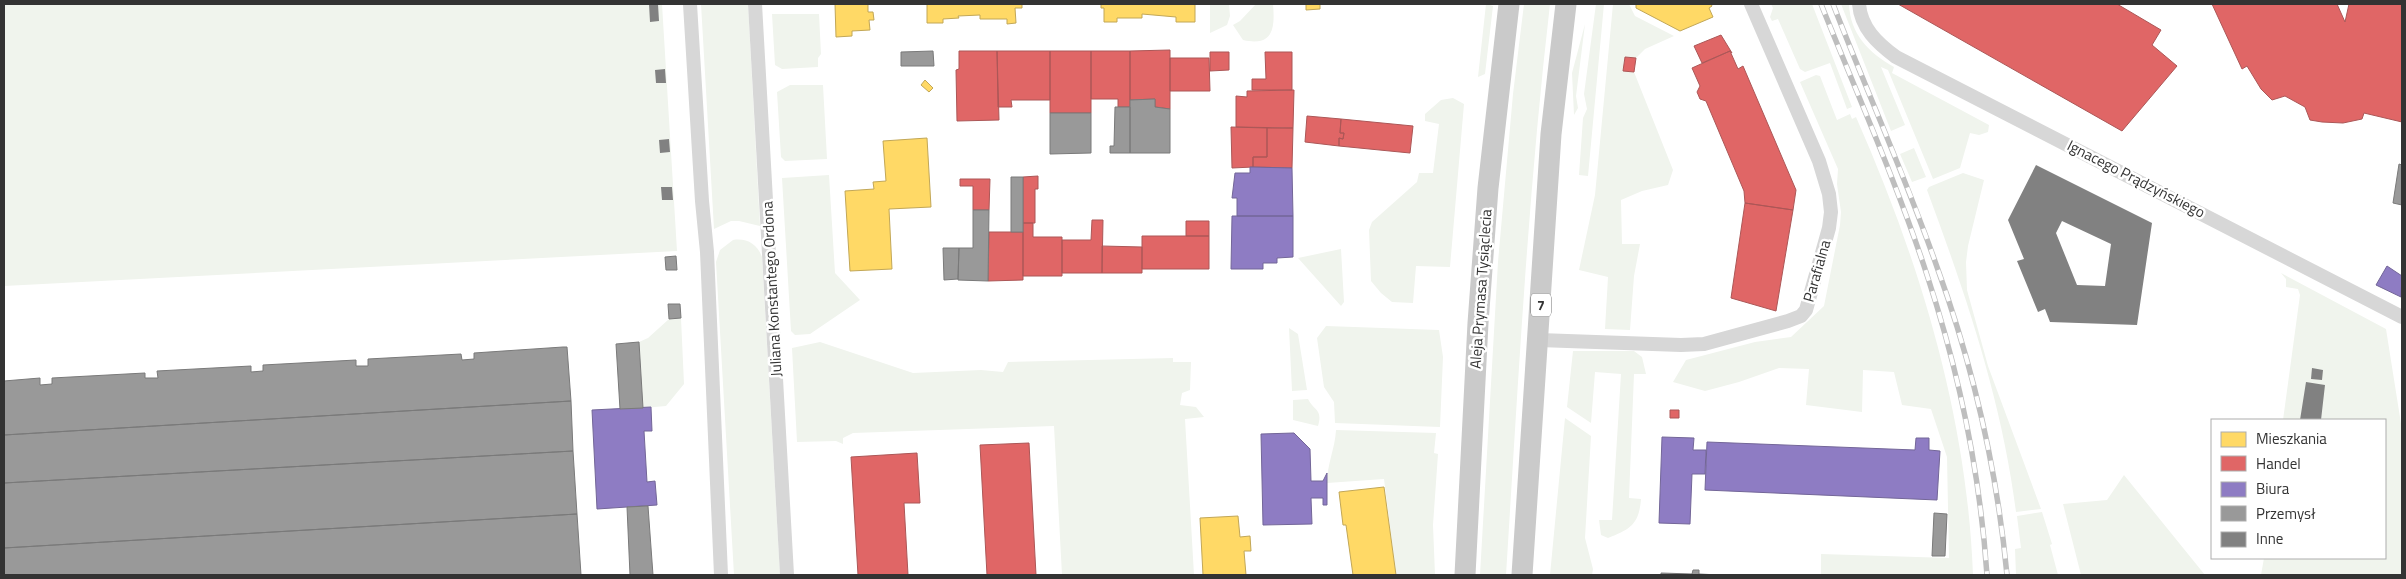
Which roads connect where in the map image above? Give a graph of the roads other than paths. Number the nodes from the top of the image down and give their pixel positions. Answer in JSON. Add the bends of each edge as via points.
{"nodes":[{"id":1,"x":690,"y":4,"type":"edge"},
{"id":2,"x":755,"y":4,"type":"edge"},
{"id":3,"x":1509,"y":4,"type":"edge"},
{"id":4,"x":1566,"y":4,"type":"edge"},
{"id":5,"x":1751,"y":4,"type":"edge"},
{"id":6,"x":1859,"y":4,"type":"edge"},
{"id":7,"x":2402,"y":317,"type":"edge"},
{"id":8,"x":1539,"y":340,"type":"junction"},
{"id":9,"x":721,"y":575,"type":"edge"},
{"id":10,"x":787,"y":575,"type":"edge"},
{"id":11,"x":1465,"y":575,"type":"edge"},
{"id":12,"x":1522,"y":575,"type":"edge"}],
"edges":[{"from":1,"to":9,"type":"street","via":[[707,252]]},
{"from":2,"to":10,"type":"street","name":"Juliana Konstantego Ordona"},
{"from":3,"to":11,"type":"main road","name":"Aleja Prymasa Tysiąclecia","via":[[1489,178]]},
{"from":4,"to":8,"type":"main road","number":"7","via":[[1552,134]]},
{"from":5,"to":8,"type":"street","name":"Parafialna","via":[[1829,194],[1829,228],[1806,310],[1801,316],[1788,321],[1704,344]]},
{"from":6,"to":7,"type":"street","name":"Ignacego Prądzyńskiego","via":[[1860,14],[1873,38],[1896,56]]},
{"from":8,"to":12,"type":"main road","number":"7"}]}
